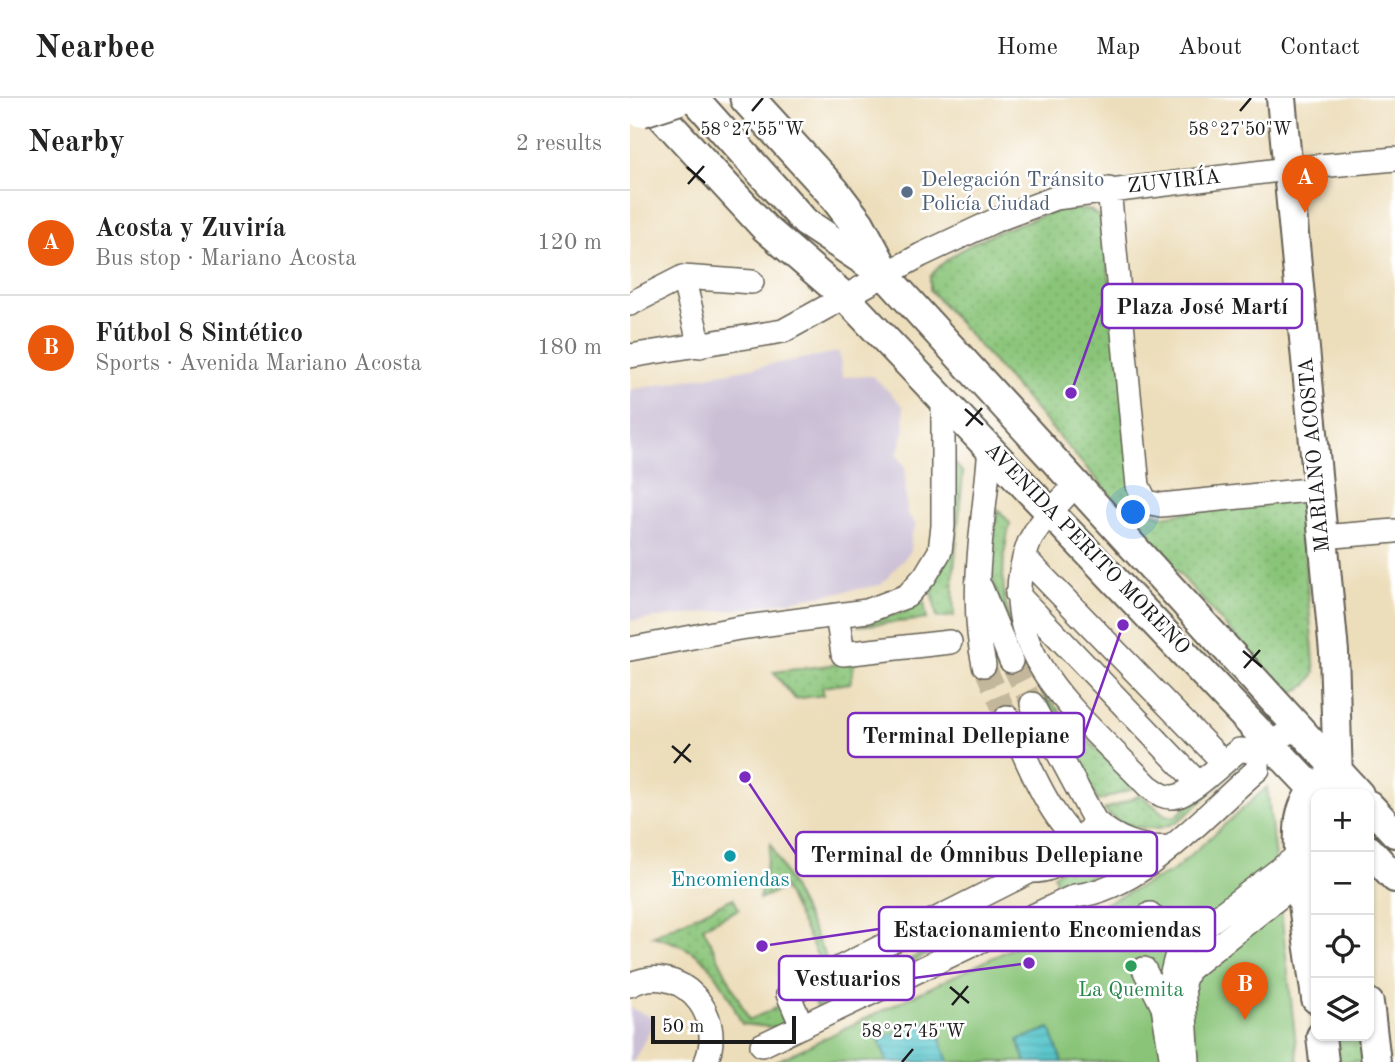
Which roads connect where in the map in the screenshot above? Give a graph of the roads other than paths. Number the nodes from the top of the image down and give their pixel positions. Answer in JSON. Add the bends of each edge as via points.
{"nodes":[{"id":1,"x":678,"y":98,"type":"edge"},
{"id":2,"x":694,"y":98,"type":"edge"},
{"id":3,"x":747,"y":98,"type":"edge"},
{"id":4,"x":1281,"y":98,"type":"edge"},
{"id":5,"x":637,"y":110,"type":"edge"},
{"id":6,"x":1395,"y":159,"type":"edge"},
{"id":7,"x":1287,"y":169,"type":"junction"},
{"id":8,"x":1109,"y":189,"type":"junction"},
{"id":9,"x":885,"y":275,"type":"junction"},
{"id":10,"x":683,"y":277,"type":"junction"},
{"id":11,"x":752,"y":282,"type":"dead end"},
{"id":12,"x":846,"y":298,"type":"junction"},
{"id":13,"x":630,"y":304,"type":"edge"},
{"id":14,"x":700,"y":346,"type":"junction"},
{"id":15,"x":630,"y":356,"type":"edge"},
{"id":16,"x":943,"y":399,"type":"junction"},
{"id":17,"x":990,"y":447,"type":"junction"},
{"id":18,"x":1076,"y":484,"type":"junction"},
{"id":19,"x":1318,"y":489,"type":"junction"},
{"id":20,"x":1052,"y":511,"type":"junction"},
{"id":21,"x":1395,"y":531,"type":"edge"},
{"id":22,"x":1322,"y":537,"type":"junction"},
{"id":23,"x":1025,"y":558,"type":"junction"},
{"id":24,"x":977,"y":579,"type":"junction"},
{"id":25,"x":1017,"y":594,"type":"junction"},
{"id":26,"x":837,"y":615,"type":"junction"},
{"id":27,"x":950,"y":642,"type":"dead end"},
{"id":28,"x":630,"y":649,"type":"edge"},
{"id":29,"x":1012,"y":661,"type":"tunnel mouth"},
{"id":30,"x":984,"y":665,"type":"tunnel mouth"},
{"id":31,"x":1337,"y":703,"type":"junction"},
{"id":32,"x":1032,"y":704,"type":"tunnel mouth"},
{"id":33,"x":1007,"y":717,"type":"tunnel mouth"},
{"id":34,"x":1297,"y":727,"type":"junction"},
{"id":35,"x":1265,"y":747,"type":"junction"},
{"id":36,"x":1223,"y":762,"type":"junction"},
{"id":37,"x":1198,"y":783,"type":"junction"},
{"id":38,"x":1339,"y":783,"type":"edge"},
{"id":39,"x":1314,"y":789,"type":"edge"},
{"id":40,"x":1322,"y":789,"type":"edge"},
{"id":41,"x":1311,"y":799,"type":"edge"},
{"id":42,"x":1374,"y":810,"type":"edge"},
{"id":43,"x":1095,"y":821,"type":"junction"},
{"id":44,"x":1395,"y":833,"type":"edge"},
{"id":45,"x":1080,"y":843,"type":"junction"},
{"id":46,"x":1170,"y":847,"type":"junction"},
{"id":47,"x":1371,"y":852,"type":"edge"},
{"id":48,"x":1138,"y":862,"type":"junction"},
{"id":49,"x":1302,"y":866,"type":"junction"},
{"id":50,"x":1395,"y":878,"type":"edge"},
{"id":51,"x":1150,"y":914,"type":"dead end"},
{"id":52,"x":1179,"y":946,"type":"junction"},
{"id":53,"x":855,"y":960,"type":"junction"},
{"id":54,"x":1144,"y":969,"type":"dead end"},
{"id":55,"x":1315,"y":978,"type":"edge"},
{"id":56,"x":1183,"y":983,"type":"junction"},
{"id":57,"x":630,"y":985,"type":"edge"},
{"id":58,"x":871,"y":994,"type":"junction"},
{"id":59,"x":1163,"y":1007,"type":"junction"},
{"id":60,"x":809,"y":1023,"type":"junction"},
{"id":61,"x":1322,"y":1041,"type":"edge"},
{"id":62,"x":1374,"y":1041,"type":"edge"},
{"id":63,"x":762,"y":1045,"type":"dead end"},
{"id":64,"x":706,"y":1062,"type":"edge"},
{"id":65,"x":1172,"y":1062,"type":"edge"},
{"id":66,"x":1188,"y":1062,"type":"edge"},
{"id":67,"x":1324,"y":1062,"type":"edge"},
{"id":68,"x":1376,"y":1062,"type":"edge"}],
"edges":[{"from":1,"to":5,"type":"highway","bridge":true},
{"from":2,"to":9,"type":"main road","name":"AVENIDA PERITO MORENO","via":[[806,222]]},
{"from":3,"to":9,"type":"highway","via":[[833,192],[858,225]]},
{"from":4,"to":7,"type":"main road","name":"MARIANO ACOSTA"},
{"from":5,"to":12,"type":"main road","name":"AVENIDA PERITO MORENO"},
{"from":6,"to":7,"type":"street","name":"ZUVIRÍA"},
{"from":7,"to":8,"type":"street","name":"ZUVIRÍA"},
{"from":7,"to":19,"type":"main road","name":"MARIANO ACOSTA"},
{"from":8,"to":9,"type":"street","name":"ZUVIRÍA","via":[[1026,208]]},
{"from":8,"to":19,"type":"street","via":[[1138,486],[1146,502],[1161,505]]},
{"from":9,"to":12,"type":"street","name":"ZUVIRÍA"},
{"from":9,"to":18,"type":"main road","name":"AVENIDA PERITO MORENO"},
{"from":10,"to":11,"type":"street"},
{"from":10,"to":13,"type":"street"},
{"from":10,"to":14,"type":"street"},
{"from":12,"to":14,"type":"street","name":"ZUVIRÍA","via":[[783,331]]},
{"from":12,"to":16,"type":"main road","name":"AVENIDA PERITO MORENO"},
{"from":14,"to":15,"type":"street","name":"ZUVIRÍA"},
{"from":16,"to":17,"type":"main road","name":"AVENIDA PERITO MORENO"},
{"from":16,"to":26,"type":"street","via":[[940,551],[907,596],[867,611]]},
{"from":17,"to":20,"type":"main road","name":"AVENIDA PERITO MORENO"},
{"from":17,"to":24,"type":"street"},
{"from":18,"to":20,"type":"street"},
{"from":18,"to":34,"type":"main road","name":"AVENIDA PERITO MORENO"},
{"from":19,"to":22,"type":"main road","name":"MARIANO ACOSTA"},
{"from":20,"to":23,"type":"street","via":[[1030,541]]},
{"from":20,"to":35,"type":"main road","name":"AVENIDA PERITO MORENO"},
{"from":21,"to":22,"type":"street"},
{"from":22,"to":31,"type":"main road","name":"MARIANO ACOSTA"},
{"from":23,"to":25,"type":"street"},
{"from":23,"to":36,"type":"street"},
{"from":24,"to":29,"type":"street"},
{"from":24,"to":30,"type":"street","via":[[976,631]]},
{"from":25,"to":37,"type":"street"},
{"from":25,"to":37,"type":"street","via":[[1023,633],[1042,674],[1149,786],[1163,796],[1175,797]]},
{"from":26,"to":27,"type":"street","via":[[843,654]]},
{"from":26,"to":28,"type":"street"},
{"from":31,"to":34,"type":"main road"},
{"from":31,"to":38,"type":"main road","name":"MARIANO ACOSTA"},
{"from":32,"to":43,"type":"street"},
{"from":33,"to":45,"type":"street","via":[[1060,822]]},
{"from":34,"to":35,"type":"street"},
{"from":34,"to":38,"type":"main road","name":"AVENIDA PERITO MORENO"},
{"from":35,"to":36,"type":"street","via":[[1239,750]]},
{"from":35,"to":39,"type":"main road","name":"AVENIDA PERITO MORENO"},
{"from":35,"to":46,"type":"street","via":[[1258,768]]},
{"from":36,"to":37,"type":"street"},
{"from":38,"to":40,"type":"main road"},
{"from":41,"to":49,"type":"main road","via":[[1300,817]]},
{"from":42,"to":44,"type":"main road"},
{"from":43,"to":45,"type":"street"},
{"from":43,"to":46,"type":"street","via":[[1137,845]]},
{"from":45,"to":48,"type":"street","via":[[1116,862]]},
{"from":45,"to":53,"type":"street","via":[[1062,863],[1045,872],[1031,871]]},
{"from":46,"to":48,"type":"street"},
{"from":47,"to":50,"type":"main road"},
{"from":48,"to":58,"type":"street","via":[[1098,894],[1075,896]]},
{"from":49,"to":52,"type":"street"},
{"from":49,"to":55,"type":"main road"},
{"from":49,"to":56,"type":"street","via":[[1188,970]]},
{"from":51,"to":52,"type":"street"},
{"from":52,"to":56,"type":"street"},
{"from":52,"to":59,"type":"street"},
{"from":53,"to":58,"type":"street"},
{"from":53,"to":60,"type":"street","via":[[795,990]]},
{"from":54,"to":59,"type":"street"},
{"from":56,"to":66,"type":"street"},
{"from":57,"to":64,"type":"street","via":[[642,978],[668,978],[694,992],[707,1010],[711,1037]]},
{"from":58,"to":60,"type":"street"},
{"from":59,"to":65,"type":"street"},
{"from":60,"to":63,"type":"street"},
{"from":61,"to":67,"type":"main road"},
{"from":62,"to":68,"type":"main road"}]}
